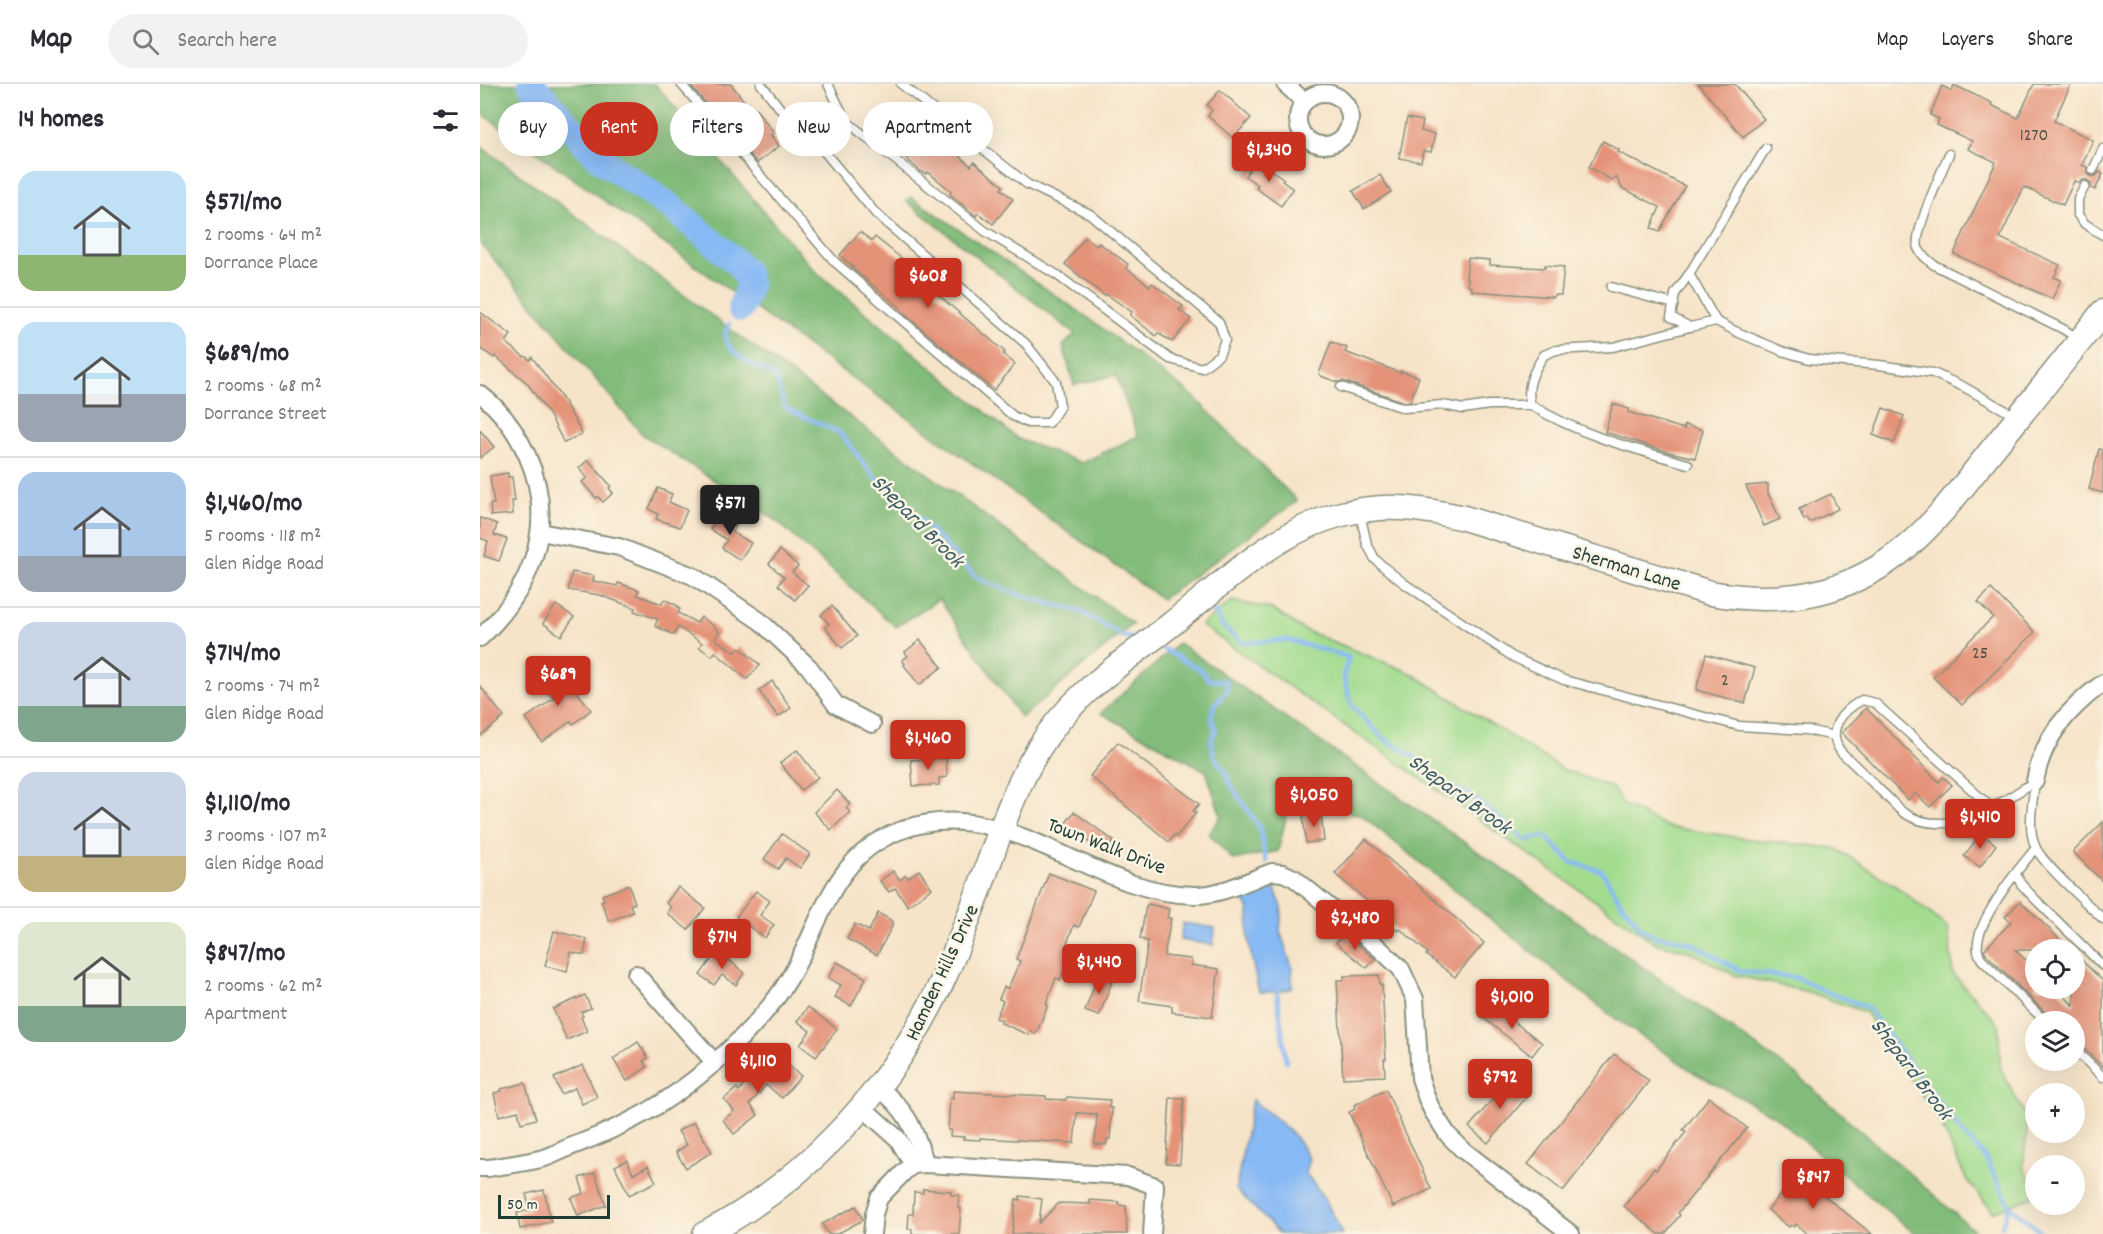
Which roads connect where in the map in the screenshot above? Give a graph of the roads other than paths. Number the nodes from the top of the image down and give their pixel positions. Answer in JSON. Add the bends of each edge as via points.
{"nodes":[{"id":1,"x":681,"y":84,"type":"edge"},
{"id":2,"x":761,"y":84,"type":"edge"},
{"id":3,"x":828,"y":84,"type":"edge"},
{"id":4,"x":901,"y":84,"type":"edge"},
{"id":5,"x":1285,"y":84,"type":"edge"},
{"id":6,"x":837,"y":102,"type":"edge"},
{"id":7,"x":1305,"y":102,"type":"dead end"},
{"id":8,"x":776,"y":103,"type":"edge"},
{"id":9,"x":851,"y":125,"type":"edge"},
{"id":10,"x":1766,"y":148,"type":"dead end"},
{"id":11,"x":2103,"y":149,"type":"edge"},
{"id":12,"x":1949,"y":154,"type":"dead end"},
{"id":13,"x":828,"y":156,"type":"edge"},
{"id":14,"x":2092,"y":170,"type":"dead end"},
{"id":15,"x":2085,"y":186,"type":"dead end"},
{"id":16,"x":2103,"y":235,"type":"edge"},
{"id":17,"x":1689,"y":274,"type":"junction"},
{"id":18,"x":1611,"y":286,"type":"dead end"},
{"id":19,"x":1674,"y":304,"type":"junction"},
{"id":20,"x":2103,"y":312,"type":"edge"},
{"id":21,"x":1716,"y":321,"type":"junction"},
{"id":22,"x":1690,"y":327,"type":"junction"},
{"id":23,"x":2080,"y":340,"type":"junction"},
{"id":24,"x":1341,"y":387,"type":"dead end"},
{"id":25,"x":480,"y":394,"type":"edge"},
{"id":26,"x":1531,"y":405,"type":"junction"},
{"id":27,"x":2018,"y":418,"type":"junction"},
{"id":28,"x":1688,"y":464,"type":"dead end"},
{"id":29,"x":1360,"y":510,"type":"junction"},
{"id":30,"x":540,"y":532,"type":"junction"},
{"id":31,"x":480,"y":638,"type":"edge"},
{"id":32,"x":2103,"y":683,"type":"edge"},
{"id":33,"x":1090,"y":689,"type":"joint"},
{"id":34,"x":872,"y":724,"type":"dead end"},
{"id":35,"x":1834,"y":736,"type":"junction"},
{"id":36,"x":2035,"y":781,"type":"junction"},
{"id":37,"x":1992,"y":808,"type":"junction"},
{"id":38,"x":1001,"y":830,"type":"junction"},
{"id":39,"x":2036,"y":848,"type":"junction"},
{"id":40,"x":2016,"y":874,"type":"junction"},
{"id":41,"x":2103,"y":919,"type":"edge"},
{"id":42,"x":2103,"y":966,"type":"edge"},
{"id":43,"x":636,"y":974,"type":"dead end"},
{"id":44,"x":2035,"y":1011,"type":"edge"},
{"id":45,"x":2085,"y":1060,"type":"edge"},
{"id":46,"x":715,"y":1063,"type":"junction"},
{"id":47,"x":2103,"y":1077,"type":"edge"},
{"id":48,"x":878,"y":1087,"type":"junction"},
{"id":49,"x":862,"y":1107,"type":"junction"},
{"id":50,"x":920,"y":1164,"type":"junction"},
{"id":51,"x":480,"y":1167,"type":"edge"},
{"id":52,"x":705,"y":1234,"type":"edge"},
{"id":53,"x":872,"y":1234,"type":"edge"},
{"id":54,"x":1152,"y":1234,"type":"edge"},
{"id":55,"x":1571,"y":1234,"type":"edge"}],
"edges":[{"from":1,"to":13,"type":"lane","via":[[835,262],[1013,416],[1028,423],[1048,423],[1060,406],[1056,382],[1026,344],[876,214]]},
{"from":2,"to":8,"type":"lane"},
{"from":3,"to":6,"type":"lane"},
{"from":4,"to":9,"type":"lane","via":[[1027,184],[1090,214],[1193,299],[1219,322],[1225,340],[1219,355],[1202,368],[1170,359],[1057,275],[986,231]]},
{"from":5,"to":7,"type":"street"},
{"from":10,"to":17,"type":"lane"},
{"from":11,"to":14,"type":"lane"},
{"from":12,"to":23,"type":"lane","via":[[1918,231],[1918,247],[1925,258]]},
{"from":15,"to":16,"type":"lane","via":[[2078,199],[2078,215]]},
{"from":17,"to":19,"type":"lane"},
{"from":17,"to":21,"type":"lane"},
{"from":18,"to":19,"type":"lane"},
{"from":19,"to":22,"type":"lane","via":[[1671,317]]},
{"from":20,"to":23,"type":"street","name":"Sherman Lane"},
{"from":21,"to":22,"type":"lane"},
{"from":21,"to":27,"type":"lane","via":[[1809,359],[1933,373]]},
{"from":22,"to":26,"type":"lane","via":[[1612,347],[1544,354],[1534,370],[1528,395]]},
{"from":23,"to":27,"type":"street","name":"Sherman Lane"},
{"from":24,"to":26,"type":"lane","via":[[1404,408]]},
{"from":25,"to":30,"type":"street","via":[[513,429],[533,469],[541,509]]},
{"from":26,"to":28,"type":"lane","via":[[1582,431]]},
{"from":27,"to":29,"type":"street","name":"Sherman Lane","via":[[1934,520],[1905,548],[1867,575],[1839,587],[1795,597],[1747,598],[1710,593],[1426,509]]},
{"from":29,"to":33,"type":"street","name":"Sherman Lane","via":[[1304,528],[1253,560]]},
{"from":29,"to":35,"type":"lane","via":[[1367,544],[1386,569],[1513,657],[1564,680],[1739,726],[1807,730]]},
{"from":30,"to":31,"type":"street","via":[[520,590]]},
{"from":30,"to":34,"type":"street","via":[[619,547],[693,576],[760,621],[809,667],[837,705]]},
{"from":32,"to":36,"type":"street","via":[[2060,723],[2038,761]]},
{"from":33,"to":38,"type":"street","name":"Hamden Hills Drive","via":[[1040,745]]},
{"from":35,"to":37,"type":"lane","via":[[1841,752],[1902,812],[1917,820],[1934,824],[1958,822]]},
{"from":35,"to":37,"type":"lane","via":[[1841,717],[1852,706],[1862,700],[1870,701]]},
{"from":36,"to":37,"type":"lane"},
{"from":36,"to":39,"type":"lane","via":[[2031,817]]},
{"from":38,"to":46,"type":"street","name":"Town Walk Drive","via":[[965,823],[926,823],[875,842],[844,872],[830,894],[788,979],[754,1025]]},
{"from":38,"to":48,"type":"street","name":"Hamden Hills Drive","via":[[930,1006]]},
{"from":38,"to":55,"type":"street","name":"Town Walk Drive","via":[[1128,882],[1163,892],[1204,895],[1272,872],[1304,884],[1401,969],[1416,1005],[1420,1078],[1433,1112],[1448,1135]]},
{"from":39,"to":40,"type":"lane"},
{"from":39,"to":41,"type":"lane"},
{"from":40,"to":42,"type":"lane","via":[[2034,899]]},
{"from":40,"to":44,"type":"lane","via":[[2000,894],[1981,931],[1977,952]]},
{"from":43,"to":46,"type":"street"},
{"from":45,"to":47,"type":"lane"},
{"from":46,"to":51,"type":"street","name":"Town Walk Drive","via":[[661,1104],[609,1132],[544,1158]]},
{"from":48,"to":49,"type":"street","name":"Hamden Hills Drive"},
{"from":48,"to":50,"type":"street","via":[[905,1112]]},
{"from":49,"to":50,"type":"street"},
{"from":49,"to":52,"type":"street","name":"Hamden Hills Drive","via":[[794,1174]]},
{"from":50,"to":53,"type":"street","via":[[904,1171],[879,1198]]},
{"from":50,"to":54,"type":"street","via":[[1128,1176],[1155,1186]]}]}
